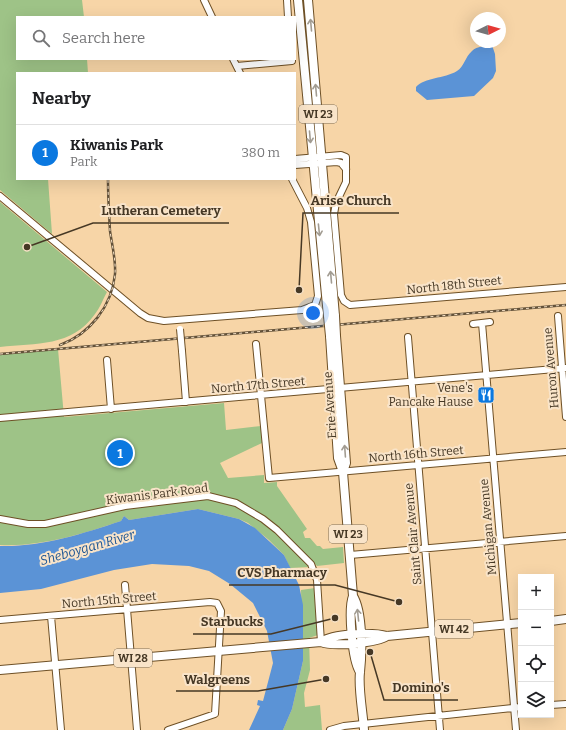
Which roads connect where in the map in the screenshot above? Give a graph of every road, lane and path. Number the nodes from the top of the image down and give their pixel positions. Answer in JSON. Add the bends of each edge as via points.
{"nodes":[{"id":1,"x":204,"y":0,"type":"edge"},
{"id":2,"x":287,"y":0,"type":"edge"},
{"id":3,"x":298,"y":0,"type":"edge"},
{"id":4,"x":308,"y":0,"type":"edge"},
{"id":5,"x":212,"y":16,"type":"edge"},
{"id":6,"x":288,"y":16,"type":"edge"},
{"id":7,"x":233,"y":60,"type":"edge"},
{"id":8,"x":292,"y":60,"type":"edge"},
{"id":9,"x":236,"y":66,"type":"junction"},
{"id":10,"x":239,"y":72,"type":"edge"},
{"id":11,"x":296,"y":159,"type":"edge"},
{"id":12,"x":312,"y":160,"type":"junction"},
{"id":13,"x":322,"y":160,"type":"junction"},
{"id":14,"x":296,"y":165,"type":"edge"},
{"id":15,"x":293,"y":180,"type":"edge"},
{"id":16,"x":0,"y":196,"type":"edge"},
{"id":17,"x":566,"y":287,"type":"edge"},
{"id":18,"x":331,"y":316,"type":"junction"},
{"id":19,"x":558,"y":316,"type":"dead end"},
{"id":20,"x":179,"y":321,"type":"junction"},
{"id":21,"x":490,"y":322,"type":"dead end"},
{"id":22,"x":482,"y":323,"type":"junction"},
{"id":23,"x":473,"y":324,"type":"dead end"},
{"id":24,"x":408,"y":337,"type":"dead end"},
{"id":25,"x":256,"y":344,"type":"dead end"},
{"id":26,"x":107,"y":360,"type":"dead end"},
{"id":27,"x":564,"y":369,"type":"edge"},
{"id":28,"x":487,"y":376,"type":"junction"},
{"id":29,"x":412,"y":382,"type":"junction"},
{"id":30,"x":337,"y":389,"type":"junction"},
{"id":31,"x":261,"y":396,"type":"junction"},
{"id":32,"x":186,"y":402,"type":"junction"},
{"id":33,"x":111,"y":409,"type":"junction"},
{"id":34,"x":566,"y":417,"type":"edge"},
{"id":35,"x":0,"y":418,"type":"edge"},
{"id":36,"x":566,"y":452,"type":"edge"},
{"id":37,"x":494,"y":458,"type":"junction"},
{"id":38,"x":418,"y":465,"type":"junction"},
{"id":39,"x":343,"y":472,"type":"junction"},
{"id":40,"x":0,"y":519,"type":"edge"},
{"id":41,"x":566,"y":536,"type":"edge"},
{"id":42,"x":500,"y":542,"type":"junction"},
{"id":43,"x":425,"y":549,"type":"junction"},
{"id":44,"x":350,"y":556,"type":"junction"},
{"id":45,"x":125,"y":585,"type":"dead end"},
{"id":46,"x":127,"y":609,"type":"junction"},
{"id":47,"x":51,"y":616,"type":"junction"},
{"id":48,"x":566,"y":619,"type":"edge"},
{"id":49,"x":0,"y":620,"type":"edge"},
{"id":50,"x":554,"y":621,"type":"edge"},
{"id":51,"x":518,"y":624,"type":"edge"},
{"id":52,"x":507,"y":625,"type":"junction"},
{"id":53,"x":432,"y":632,"type":"junction"},
{"id":54,"x":357,"y":638,"type":"junction"},
{"id":55,"x":321,"y":642,"type":"junction"},
{"id":56,"x":333,"y":644,"type":"junction"},
{"id":57,"x":219,"y":651,"type":"junction"},
{"id":58,"x":131,"y":658,"type":"junction"},
{"id":59,"x":356,"y":661,"type":"junction"},
{"id":60,"x":55,"y":665,"type":"junction"},
{"id":61,"x":0,"y":670,"type":"edge"},
{"id":62,"x":360,"y":672,"type":"junction"},
{"id":63,"x":566,"y":704,"type":"edge"},
{"id":64,"x":554,"y":705,"type":"edge"},
{"id":65,"x":518,"y":708,"type":"edge"},
{"id":66,"x":438,"y":716,"type":"junction"},
{"id":67,"x":364,"y":727,"type":"edge"},
{"id":68,"x":61,"y":730,"type":"edge"},
{"id":69,"x":137,"y":730,"type":"edge"},
{"id":70,"x":168,"y":730,"type":"edge"},
{"id":71,"x":330,"y":730,"type":"edge"},
{"id":72,"x":440,"y":730,"type":"edge"},
{"id":73,"x":516,"y":730,"type":"edge"}],
"edges":[{"from":1,"to":5,"type":"street"},
{"from":2,"to":6,"type":"street"},
{"from":3,"to":12,"type":"main road","number":"WI 23","one_way":true},
{"from":13,"to":4,"type":"main road","number":"WI 23","one_way":true},
{"from":7,"to":9,"type":"street"},
{"from":8,"to":9,"type":"street"},
{"from":9,"to":10,"type":"street"},
{"from":11,"to":12,"type":"street"},
{"from":12,"to":13,"type":"street"},
{"from":12,"to":14,"type":"street"},
{"from":12,"to":18,"type":"main road","number":"WI 23","one_way":true},
{"from":13,"to":17,"type":"street","name":"North 18th Street","via":[[345,155],[345,185],[336,203],[334,214],[341,295],[345,302],[356,306]]},
{"from":18,"to":13,"type":"main road","number":"WI 23","one_way":true},
{"from":15,"to":20,"type":"street","via":[[311,222],[317,303],[313,307]]},
{"from":16,"to":20,"type":"street","via":[[140,313],[156,320]]},
{"from":18,"to":30,"type":"main road","name":"Erie Avenue","number":"WI 23","bridge":true},
{"from":19,"to":27,"type":"street","name":"Huron Avenue"},
{"from":20,"to":32,"type":"street","bridge":true},
{"from":21,"to":22,"type":"street"},
{"from":22,"to":23,"type":"street"},
{"from":22,"to":28,"type":"street","name":"Michigan Avenue"},
{"from":24,"to":29,"type":"street","name":"Saint Clair Avenue"},
{"from":25,"to":31,"type":"street"},
{"from":26,"to":33,"type":"street"},
{"from":27,"to":28,"type":"street","name":"North 17th Street"},
{"from":27,"to":34,"type":"street","name":"Huron Avenue"},
{"from":28,"to":29,"type":"street","name":"North 17th Street"},
{"from":28,"to":37,"type":"street","name":"Michigan Avenue"},
{"from":29,"to":30,"type":"street","name":"North 17th Street"},
{"from":29,"to":38,"type":"street","name":"Saint Clair Avenue"},
{"from":30,"to":31,"type":"street","name":"North 17th Street"},
{"from":30,"to":39,"type":"main road","name":"Erie Avenue","number":"WI 23","via":[[346,462]]},
{"from":31,"to":32,"type":"street","name":"North 17th Street"},
{"from":31,"to":39,"type":"street","name":"North 16th Street","via":[[269,478]]},
{"from":32,"to":33,"type":"street","name":"North 17th Street"},
{"from":33,"to":35,"type":"street","name":"North 17th Street"},
{"from":36,"to":37,"type":"street","name":"North 16th Street"},
{"from":37,"to":38,"type":"street","name":"North 16th Street"},
{"from":37,"to":42,"type":"street","name":"Michigan Avenue"},
{"from":38,"to":39,"type":"street","name":"North 16th Street"},
{"from":38,"to":43,"type":"street","name":"Saint Clair Avenue"},
{"from":39,"to":44,"type":"main road","name":"Erie Avenue","number":"WI 23"},
{"from":40,"to":55,"type":"street","name":"Kiwanis Park Road","via":[[45,524],[125,506],[208,496],[226,500],[246,508],[263,519],[311,564],[316,575]]},
{"from":41,"to":42,"type":"street"},
{"from":42,"to":43,"type":"street"},
{"from":42,"to":52,"type":"street","name":"Michigan Avenue"},
{"from":43,"to":44,"type":"street"},
{"from":43,"to":53,"type":"street","name":"Saint Clair Avenue"},
{"from":44,"to":54,"type":"main road","name":"Erie Avenue","number":"WI 23","via":[[353,596],[357,606]]},
{"from":45,"to":46,"type":"street"},
{"from":46,"to":47,"type":"street","name":"North 15th Street"},
{"from":46,"to":57,"type":"street","name":"North 15th Street","via":[[211,602],[218,604],[221,610]]},
{"from":46,"to":58,"type":"street"},
{"from":47,"to":49,"type":"street","name":"North 15th Street"},
{"from":47,"to":60,"type":"street"},
{"from":48,"to":50,"type":"main road"},
{"from":51,"to":52,"type":"main road","number":"WI 42"},
{"from":52,"to":53,"type":"main road","number":"WI 42"},
{"from":52,"to":65,"type":"street","name":"Michigan Avenue"},
{"from":53,"to":54,"type":"main road","number":"WI 42","via":[[387,636],[373,633]]},
{"from":53,"to":66,"type":"street","name":"Saint Clair Avenue"},
{"from":54,"to":55,"type":"main road","number":"WI 28","via":[[328,638]]},
{"from":54,"to":56,"type":"main road","number":"WI 28"},
{"from":54,"to":59,"type":"main road","name":"Erie Avenue"},
{"from":54,"to":62,"type":"main road","name":"Erie Avenue","via":[[362,657]]},
{"from":55,"to":56,"type":"main road","number":"WI 28"},
{"from":55,"to":57,"type":"main road","number":"WI 28"},
{"from":56,"to":59,"type":"main road","via":[[351,650]]},
{"from":57,"to":58,"type":"main road","number":"WI 28"},
{"from":57,"to":70,"type":"street","via":[[215,714]]},
{"from":58,"to":60,"type":"main road","number":"WI 28"},
{"from":58,"to":69,"type":"street"},
{"from":59,"to":62,"type":"main road","name":"Erie Avenue"},
{"from":60,"to":61,"type":"main road","number":"WI 28"},
{"from":60,"to":68,"type":"street"},
{"from":62,"to":67,"type":"main road","name":"Erie Avenue"},
{"from":63,"to":64,"type":"street"},
{"from":65,"to":66,"type":"street"},
{"from":65,"to":73,"type":"street","name":"Michigan Avenue"},
{"from":66,"to":67,"type":"street"},
{"from":66,"to":72,"type":"street","name":"Saint Clair Avenue"},
{"from":67,"to":71,"type":"street","via":[[344,726]]}]}
